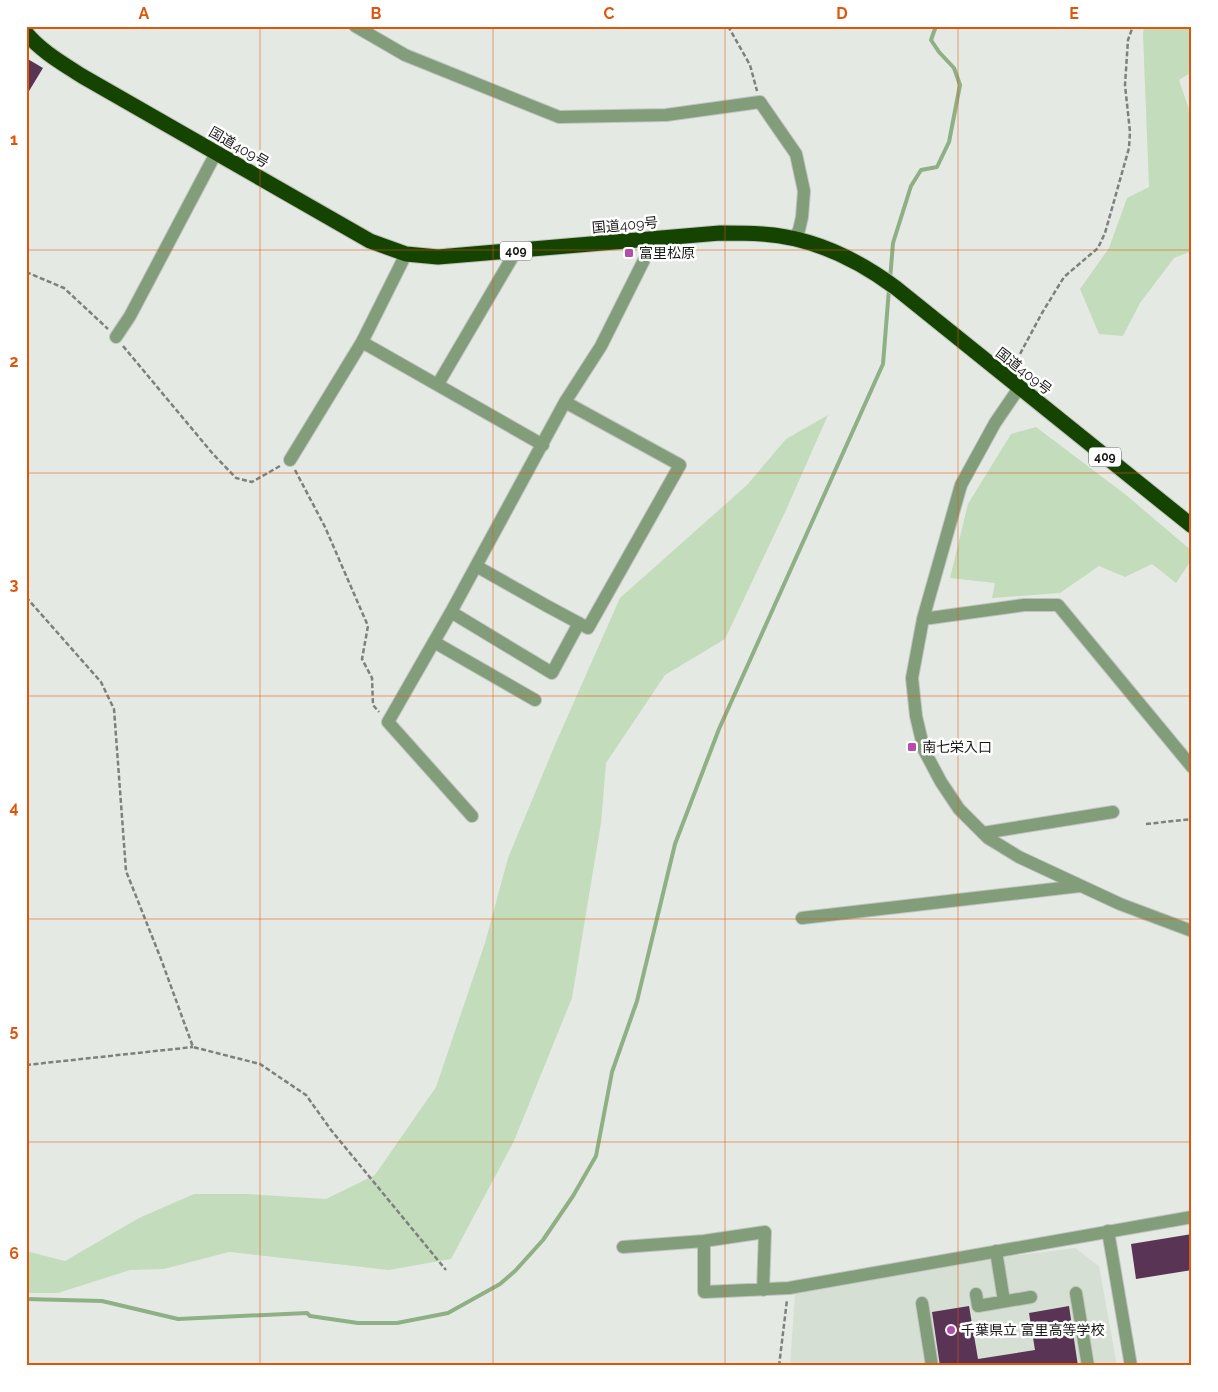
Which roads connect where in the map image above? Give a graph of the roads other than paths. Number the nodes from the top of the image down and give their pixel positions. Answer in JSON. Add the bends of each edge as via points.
{"nodes":[{"id":1,"x":355,"y":26,"type":"edge"},
{"id":2,"x":29,"y":39,"type":"edge"},
{"id":3,"x":216,"y":153,"type":"junction"},
{"id":4,"x":655,"y":238,"type":"junction"},
{"id":5,"x":794,"y":239,"type":"junction"},
{"id":6,"x":516,"y":250,"type":"junction"},
{"id":7,"x":406,"y":254,"type":"junction"},
{"id":8,"x":116,"y":337,"type":"road end"},
{"id":9,"x":362,"y":342,"type":"junction"},
{"id":10,"x":1013,"y":383,"type":"junction"},
{"id":11,"x":438,"y":384,"type":"junction"},
{"id":12,"x":565,"y":402,"type":"junction"},
{"id":13,"x":543,"y":445,"type":"junction"},
{"id":14,"x":290,"y":460,"type":"road end"},
{"id":15,"x":1192,"y":526,"type":"edge"},
{"id":16,"x":476,"y":566,"type":"junction"},
{"id":17,"x":451,"y":612,"type":"junction"},
{"id":18,"x":923,"y":619,"type":"junction"},
{"id":19,"x":579,"y":623,"type":"junction"},
{"id":20,"x":434,"y":642,"type":"junction"},
{"id":21,"x":535,"y":700,"type":"dead end"},
{"id":22,"x":1192,"y":767,"type":"edge"},
{"id":23,"x":1113,"y":812,"type":"dead end"},
{"id":24,"x":472,"y":816,"type":"dead end"},
{"id":25,"x":983,"y":833,"type":"junction"},
{"id":26,"x":1080,"y":886,"type":"junction"},
{"id":27,"x":802,"y":918,"type":"dead end"},
{"id":28,"x":1192,"y":931,"type":"edge"},
{"id":29,"x":1192,"y":1217,"type":"edge"},
{"id":30,"x":1108,"y":1231,"type":"junction"},
{"id":31,"x":704,"y":1241,"type":"junction"},
{"id":32,"x":623,"y":1247,"type":"dead end"},
{"id":33,"x":996,"y":1250,"type":"junction"},
{"id":34,"x":763,"y":1290,"type":"junction"},
{"id":35,"x":976,"y":1294,"type":"dead end"},
{"id":36,"x":1076,"y":1294,"type":"dead end"},
{"id":37,"x":1031,"y":1297,"type":"dead end"},
{"id":38,"x":1004,"y":1301,"type":"junction"},
{"id":39,"x":922,"y":1303,"type":"dead end"},
{"id":40,"x":932,"y":1366,"type":"edge"},
{"id":41,"x":1088,"y":1366,"type":"edge"},
{"id":42,"x":1131,"y":1366,"type":"edge"}],
"edges":[{"from":1,"to":5,"type":"street","via":[[405,55],[559,117],[666,115],[760,102],[796,154],[804,191],[802,217]]},
{"from":2,"to":3,"type":"highway","name":"国道409号","number":"409","via":[[82,76]]},
{"from":3,"to":7,"type":"highway","name":"国道409号","number":"409","via":[[370,241]]},
{"from":3,"to":8,"type":"street"},
{"from":4,"to":5,"type":"highway","name":"国道409号","number":"409","via":[[720,233],[764,234]]},
{"from":4,"to":6,"type":"highway","name":"国道409号","number":"409"},
{"from":4,"to":12,"type":"street","via":[[601,346]]},
{"from":5,"to":10,"type":"highway","name":"国道409号","number":"409","via":[[826,249],[871,270]]},
{"from":6,"to":7,"type":"highway","name":"国道409号","number":"409","via":[[438,257]]},
{"from":6,"to":11,"type":"street"},
{"from":7,"to":9,"type":"street"},
{"from":9,"to":11,"type":"street"},
{"from":9,"to":14,"type":"street"},
{"from":10,"to":15,"type":"highway","name":"国道409号","number":"409"},
{"from":10,"to":18,"type":"street","via":[[961,485]]},
{"from":11,"to":13,"type":"street"},
{"from":12,"to":13,"type":"street"},
{"from":12,"to":19,"type":"street","via":[[680,465],[588,628]]},
{"from":13,"to":16,"type":"street"},
{"from":16,"to":17,"type":"street"},
{"from":16,"to":19,"type":"street"},
{"from":17,"to":19,"type":"street","via":[[552,673]]},
{"from":17,"to":20,"type":"street"},
{"from":18,"to":22,"type":"street","via":[[1024,605],[1058,605]]},
{"from":18,"to":25,"type":"street","via":[[912,678],[924,750],[959,810]]},
{"from":20,"to":21,"type":"street"},
{"from":20,"to":24,"type":"street","via":[[388,722]]},
{"from":23,"to":25,"type":"street"},
{"from":25,"to":26,"type":"street","via":[[1019,857]]},
{"from":26,"to":27,"type":"street"},
{"from":26,"to":28,"type":"street"},
{"from":29,"to":30,"type":"street"},
{"from":30,"to":33,"type":"street"},
{"from":30,"to":42,"type":"street"},
{"from":31,"to":32,"type":"street"},
{"from":31,"to":34,"type":"street","via":[[704,1292]]},
{"from":31,"to":34,"type":"street","via":[[765,1232]]},
{"from":33,"to":34,"type":"street"},
{"from":33,"to":38,"type":"street"},
{"from":35,"to":38,"type":"street","via":[[978,1306]]},
{"from":36,"to":41,"type":"street"},
{"from":37,"to":38,"type":"street"},
{"from":39,"to":40,"type":"street"}]}
